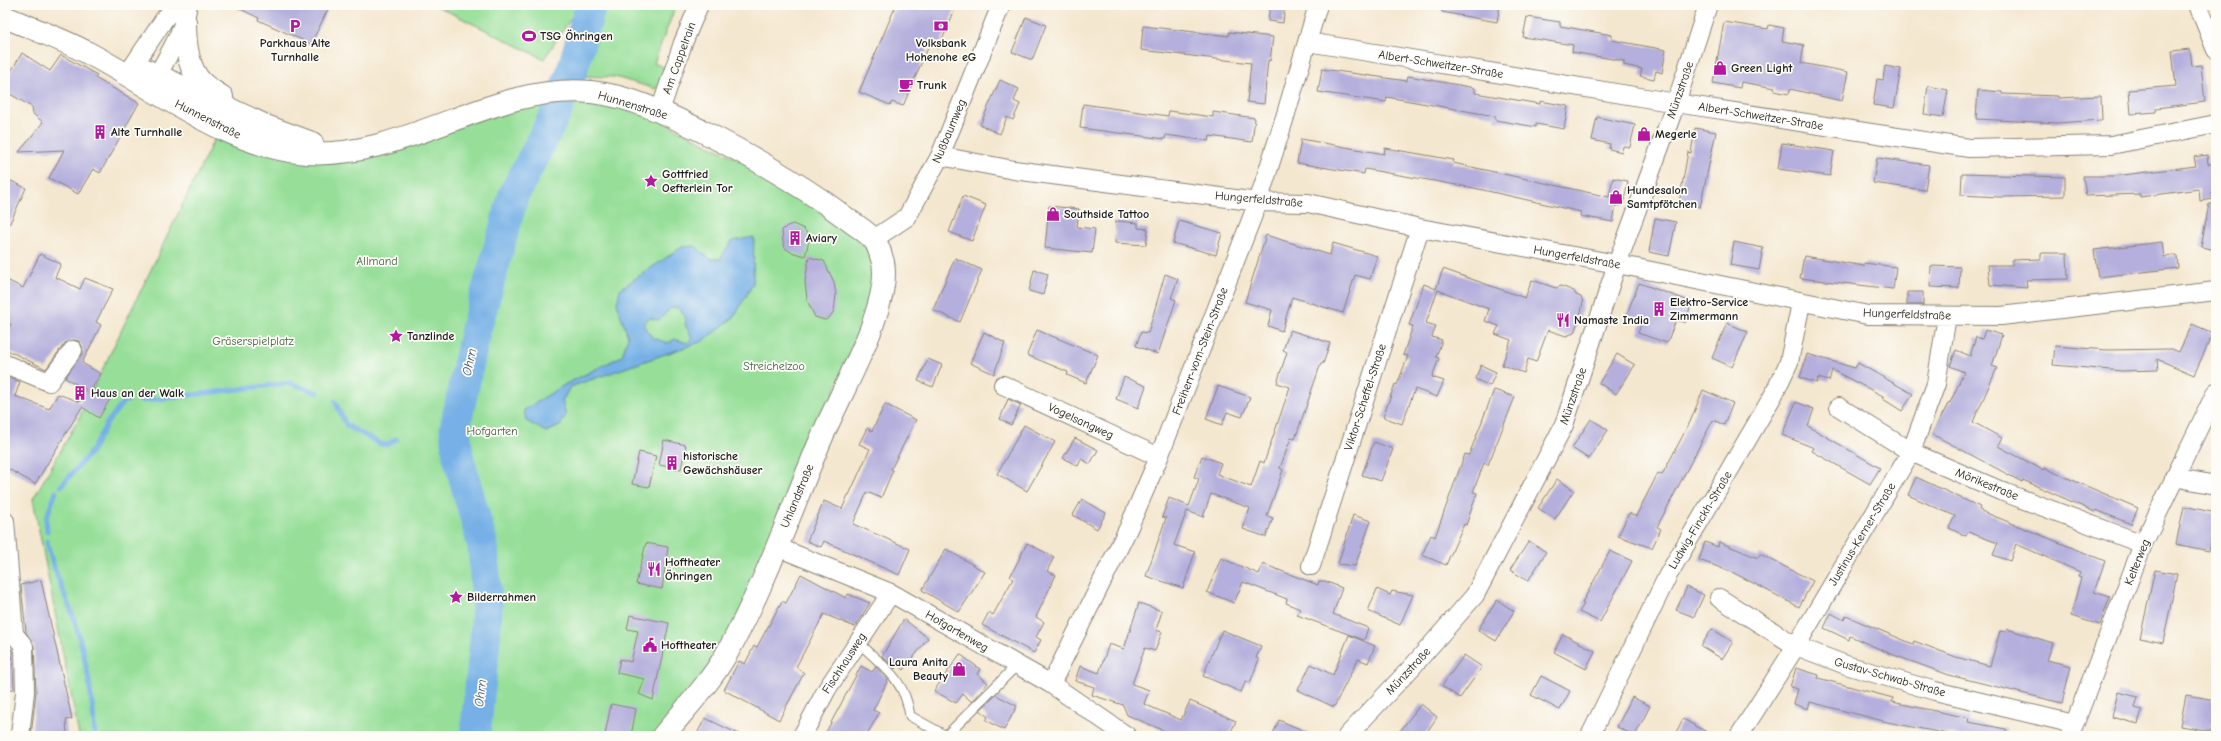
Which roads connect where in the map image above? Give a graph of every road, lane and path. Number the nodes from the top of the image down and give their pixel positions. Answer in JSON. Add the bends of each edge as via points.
{"nodes":[{"id":1,"x":699,"y":5,"type":"edge"},
{"id":2,"x":1001,"y":5,"type":"edge"},
{"id":3,"x":1318,"y":5,"type":"edge"},
{"id":4,"x":1708,"y":5,"type":"edge"},
{"id":5,"x":2198,"y":5,"type":"edge"},
{"id":6,"x":183,"y":11,"type":"edge"},
{"id":7,"x":5,"y":17,"type":"edge"},
{"id":8,"x":1308,"y":42,"type":"junction"},
{"id":9,"x":2216,"y":50,"type":"edge"},
{"id":10,"x":131,"y":70,"type":"junction"},
{"id":11,"x":154,"y":82,"type":"junction"},
{"id":12,"x":1676,"y":103,"type":"junction"},
{"id":13,"x":660,"y":111,"type":"junction"},
{"id":14,"x":252,"y":119,"type":"junction"},
{"id":15,"x":2216,"y":124,"type":"edge"},
{"id":16,"x":342,"y":152,"type":"junction"},
{"id":17,"x":940,"y":156,"type":"junction"},
{"id":18,"x":1258,"y":202,"type":"junction"},
{"id":19,"x":1420,"y":228,"type":"junction"},
{"id":20,"x":874,"y":239,"type":"junction"},
{"id":21,"x":1617,"y":264,"type":"junction"},
{"id":22,"x":2216,"y":291,"type":"edge"},
{"id":23,"x":1801,"y":303,"type":"junction"},
{"id":24,"x":1947,"y":316,"type":"junction"},
{"id":25,"x":73,"y":350,"type":"dead end"},
{"id":26,"x":5,"y":364,"type":"edge"},
{"id":27,"x":1003,"y":384,"type":"dead end"},
{"id":28,"x":2216,"y":392,"type":"edge"},
{"id":29,"x":1839,"y":407,"type":"dead end"},
{"id":30,"x":1911,"y":452,"type":"junction"},
{"id":31,"x":1159,"y":457,"type":"junction"},
{"id":32,"x":2174,"y":477,"type":"junction"},
{"id":33,"x":2216,"y":485,"type":"edge"},
{"id":34,"x":5,"y":520,"type":"edge"},
{"id":35,"x":2143,"y":544,"type":"junction"},
{"id":36,"x":777,"y":546,"type":"junction"},
{"id":37,"x":1311,"y":566,"type":"dead end"},
{"id":38,"x":891,"y":592,"type":"junction"},
{"id":39,"x":1719,"y":598,"type":"dead end"},
{"id":40,"x":9,"y":634,"type":"edge"},
{"id":41,"x":858,"y":642,"type":"junction"},
{"id":42,"x":1796,"y":646,"type":"junction"},
{"id":43,"x":1016,"y":666,"type":"junction"},
{"id":44,"x":1051,"y":684,"type":"junction"},
{"id":45,"x":2072,"y":730,"type":"edge"},
{"id":46,"x":20,"y":736,"type":"edge"},
{"id":47,"x":663,"y":736,"type":"edge"},
{"id":48,"x":802,"y":736,"type":"edge"},
{"id":49,"x":1127,"y":736,"type":"edge"},
{"id":50,"x":1347,"y":736,"type":"edge"},
{"id":51,"x":1590,"y":736,"type":"edge"},
{"id":52,"x":1739,"y":736,"type":"edge"}],
"edges":[{"from":1,"to":13,"type":"street","name":"Am Cappelrain"},
{"from":2,"to":17,"type":"street","name":"Nußbaumweg"},
{"from":3,"to":8,"type":"street","name":"Freiherr-vom-Stein-Straße"},
{"from":4,"to":12,"type":"street","name":"Münzstraße"},
{"from":5,"to":9,"type":"street"},
{"from":6,"to":10,"type":"street","via":[[165,18]]},
{"from":6,"to":11,"type":"street"},
{"from":6,"to":14,"type":"main road","via":[[185,45],[192,67],[201,82]]},
{"from":7,"to":10,"type":"main road","name":"Hunnenstraße"},
{"from":8,"to":12,"type":"street","name":"Albert-Schweitzer-Straße"},
{"from":8,"to":18,"type":"street","name":"Freiherr-vom-Stein-Straße"},
{"from":10,"to":11,"type":"main road","name":"Hunnenstraße"},
{"from":11,"to":14,"type":"main road","name":"Hunnenstraße"},
{"from":11,"to":16,"type":"main road","name":"Hunnenstraße","via":[[204,120],[257,143],[304,153]]},
{"from":12,"to":15,"type":"street","name":"Albert-Schweitzer-Straße","via":[[1969,148],[2111,144]]},
{"from":12,"to":21,"type":"street","name":"Münzstraße"},
{"from":13,"to":16,"type":"main road","name":"Hunnenstraße","via":[[589,92],[546,92],[493,105],[387,143]]},
{"from":13,"to":20,"type":"main road","name":"Hunnenstraße","via":[[744,152],[824,202]]},
{"from":14,"to":16,"type":"main road","name":"Hunnenstraße","via":[[308,142]]},
{"from":17,"to":18,"type":"street","name":"Hungerfeldstraße","via":[[1014,170]]},
{"from":17,"to":20,"type":"street","name":"Nußbaumweg","via":[[907,217]]},
{"from":18,"to":19,"type":"street","name":"Hungerfeldstraße","via":[[1308,203]]},
{"from":18,"to":31,"type":"street","name":"Freiherr-vom-Stein-Straße"},
{"from":19,"to":21,"type":"street","name":"Hungerfeldstraße"},
{"from":19,"to":37,"type":"street","name":"Viktor-Scheffel-Straße"},
{"from":20,"to":36,"type":"main road","name":"Uhlandstraße","via":[[884,267],[883,285],[872,327],[822,436]]},
{"from":21,"to":23,"type":"street","name":"Hungerfeldstraße"},
{"from":21,"to":50,"type":"street","name":"Münzstraße","via":[[1564,425],[1475,595]]},
{"from":22,"to":24,"type":"street","name":"Hungerfeldstraße","via":[[2001,316]]},
{"from":23,"to":24,"type":"street","name":"Hungerfeldstraße","via":[[1868,315]]},
{"from":23,"to":51,"type":"street","name":"Ludwig-Finckh-Straße","via":[[1789,362],[1774,394],[1668,575]]},
{"from":24,"to":30,"type":"street","name":"Justinus-Kerner-Straße","via":[[1936,384]]},
{"from":25,"to":26,"type":"street","via":[[49,382]]},
{"from":27,"to":31,"type":"street","name":"Vogelsangweg"},
{"from":28,"to":32,"type":"street","name":"Kelterweg"},
{"from":29,"to":30,"type":"street","name":"Mörikestraße"},
{"from":30,"to":35,"type":"street","name":"Mörikestraße","via":[[2006,493]]},
{"from":30,"to":42,"type":"street","name":"Justinus-Kerner-Straße"},
{"from":31,"to":44,"type":"street","name":"Freiherr-vom-Stein-Straße","via":[[1128,529]]},
{"from":32,"to":33,"type":"street"},
{"from":32,"to":35,"type":"street","name":"Kelterweg"},
{"from":34,"to":40,"type":"street"},
{"from":35,"to":45,"type":"street","name":"Kelterweg"},
{"from":36,"to":38,"type":"street","name":"Hofgartenweg"},
{"from":36,"to":47,"type":"main road","name":"Uhlandstraße","via":[[726,656],[702,690]]},
{"from":38,"to":41,"type":"street","name":"Fischhausweg"},
{"from":38,"to":43,"type":"street","name":"Hofgartenweg"},
{"from":39,"to":42,"type":"street","name":"Gustav-Schwab-Straße"},
{"from":40,"to":46,"type":"street","via":[[24,646],[25,692]]},
{"from":41,"to":43,"type":"lane","via":[[898,680],[909,705],[910,716],[946,736]]},
{"from":41,"to":48,"type":"street","name":"Fischhausweg","via":[[827,689]]},
{"from":42,"to":45,"type":"street","name":"Gustav-Schwab-Straße","via":[[1846,665]]},
{"from":42,"to":52,"type":"street","name":"Justinus-Kerner-Straße"},
{"from":43,"to":44,"type":"street","name":"Hofgartenweg"},
{"from":44,"to":49,"type":"street","name":"Hofgartenweg"}]}
